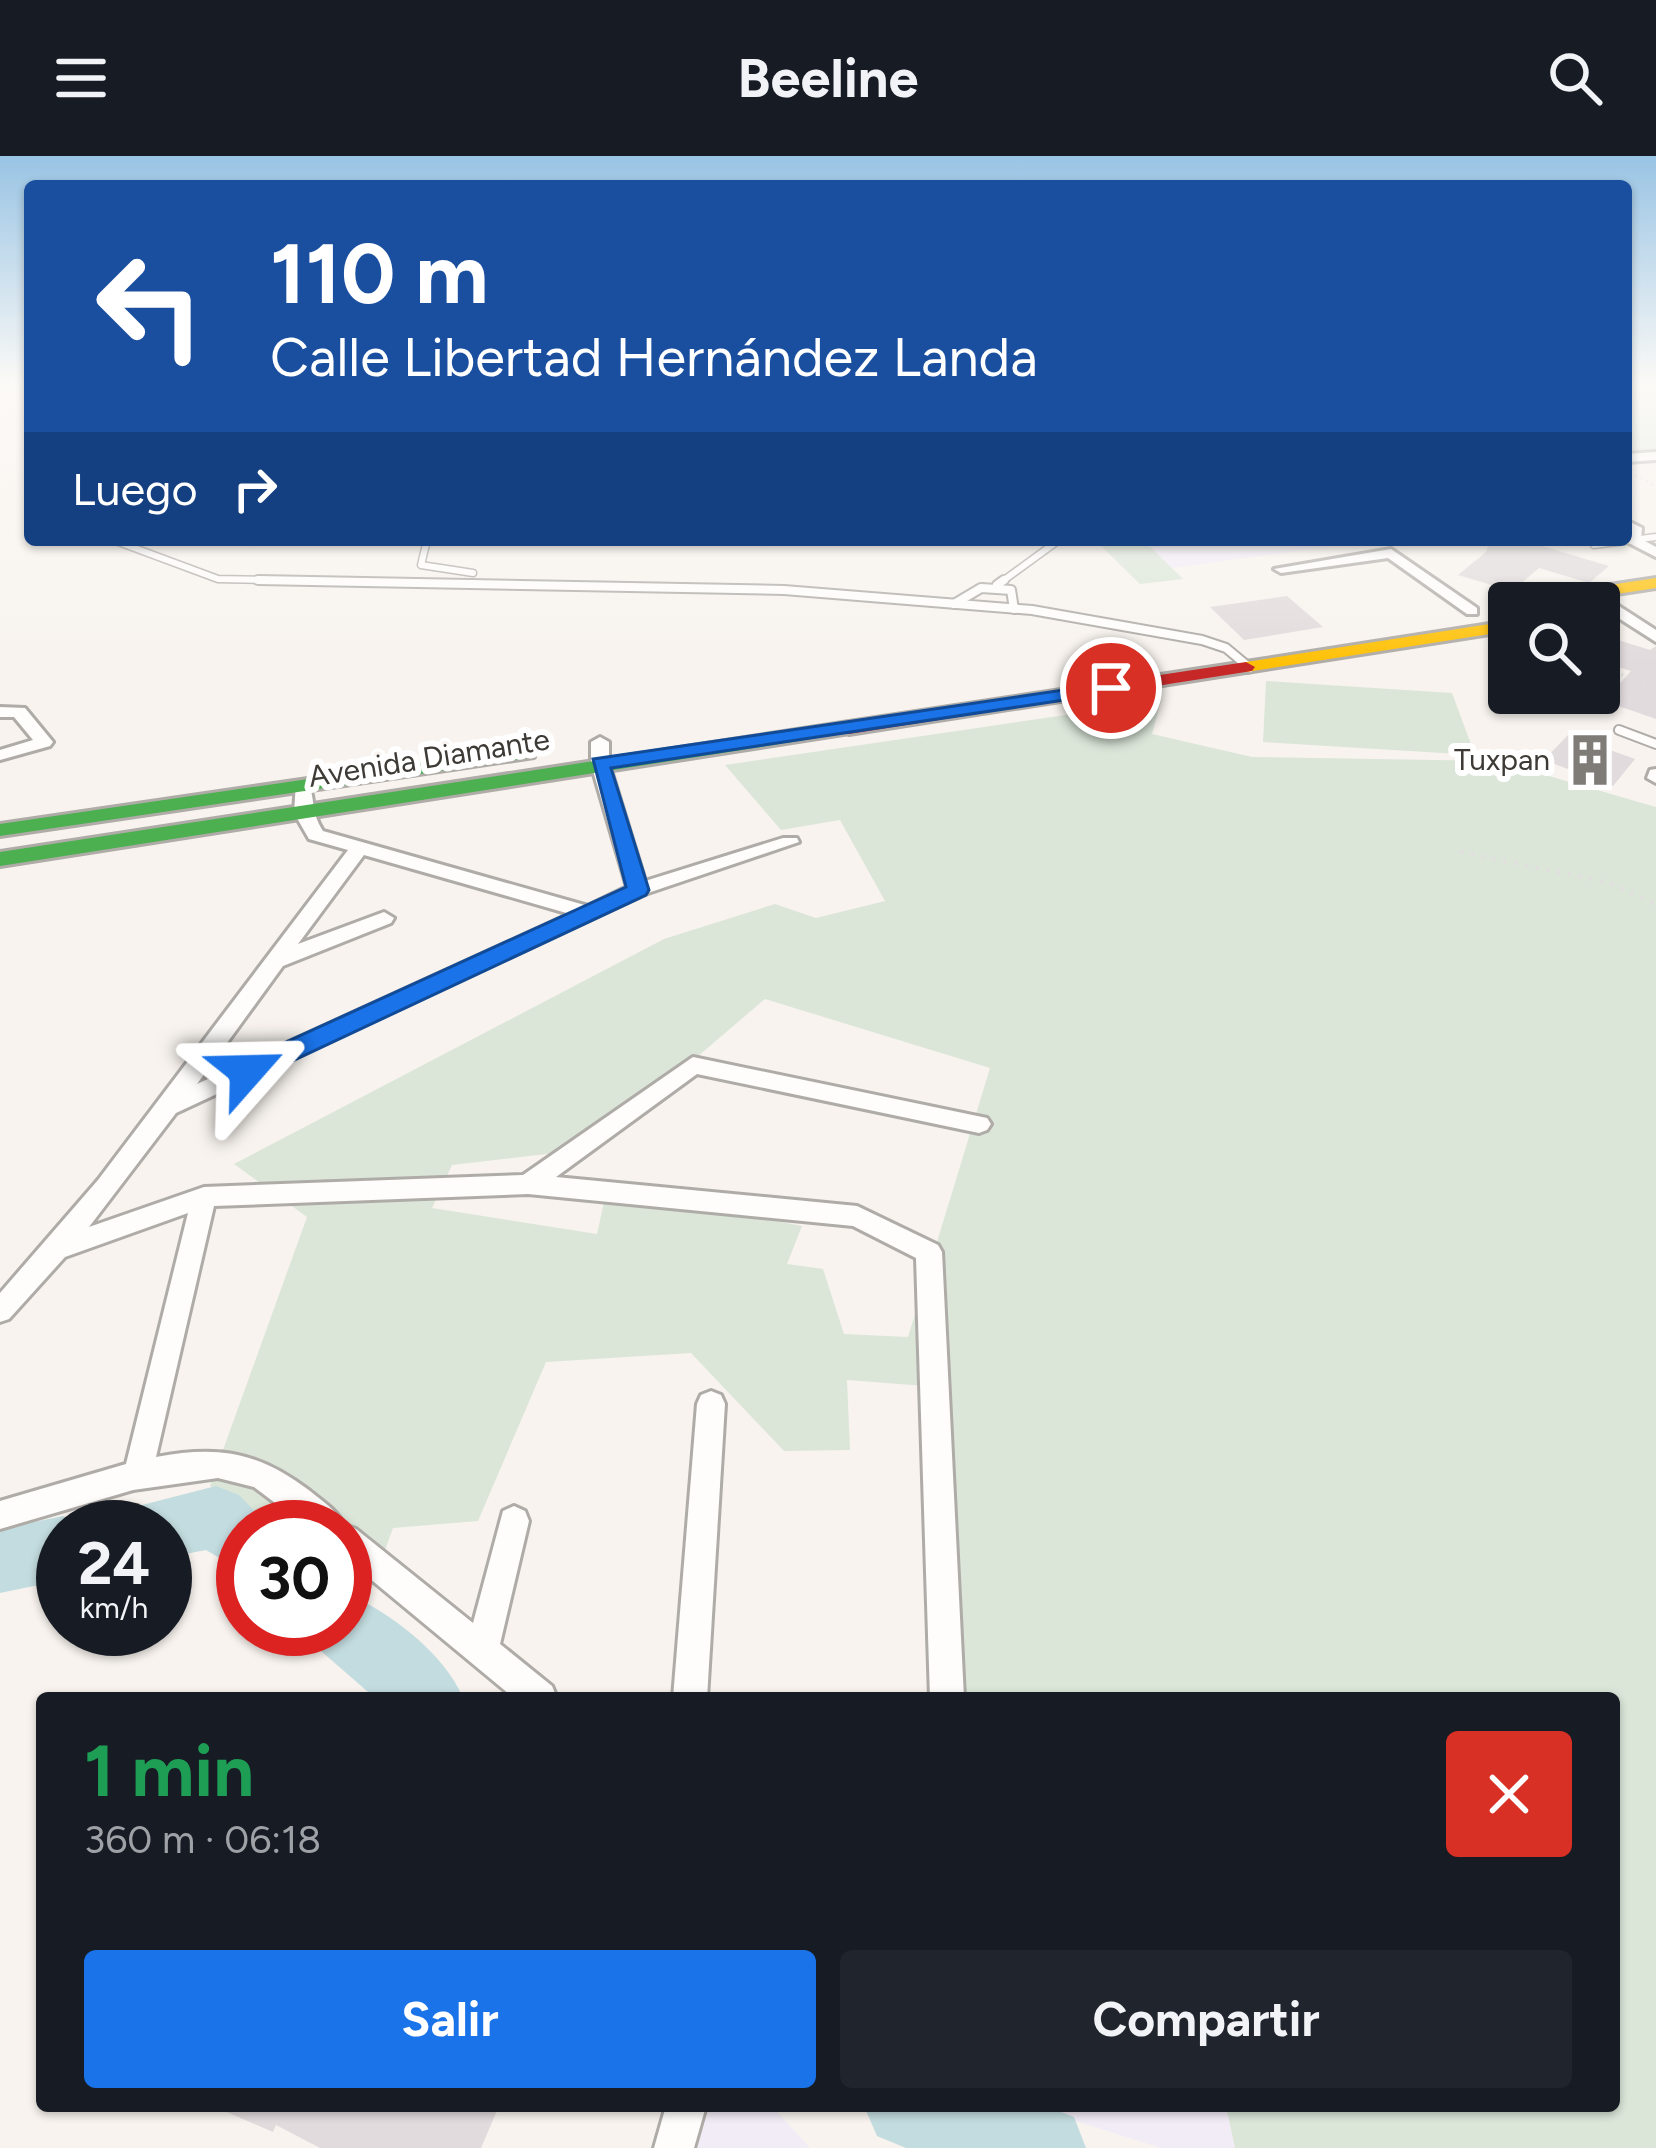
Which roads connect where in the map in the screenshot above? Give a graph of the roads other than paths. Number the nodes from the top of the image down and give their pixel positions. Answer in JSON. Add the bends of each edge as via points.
{"nodes":[{"id":1,"x":1632,"y":528,"type":"edge"},
{"id":2,"x":1656,"y":537,"type":"edge"},
{"id":3,"x":1634,"y":540,"type":"junction"},
{"id":4,"x":130,"y":546,"type":"edge"},
{"id":5,"x":426,"y":546,"type":"edge"},
{"id":6,"x":1051,"y":546,"type":"edge"},
{"id":7,"x":1656,"y":553,"type":"edge"},
{"id":8,"x":1281,"y":569,"type":"dead end"},
{"id":9,"x":508,"y":581,"type":"junction"},
{"id":10,"x":1656,"y":583,"type":"edge"},
{"id":11,"x":997,"y":585,"type":"junction"},
{"id":12,"x":1620,"y":597,"type":"edge"},
{"id":13,"x":1656,"y":603,"type":"edge"},
{"id":14,"x":954,"y":604,"type":"junction"},
{"id":15,"x":1620,"y":604,"type":"edge"},
{"id":16,"x":1488,"y":608,"type":"edge"},
{"id":17,"x":1013,"y":609,"type":"junction"},
{"id":18,"x":1472,"y":611,"type":"junction"},
{"id":19,"x":1620,"y":616,"type":"edge"},
{"id":20,"x":1392,"y":622,"type":"junction"},
{"id":21,"x":1488,"y":629,"type":"edge"},
{"id":22,"x":1656,"y":637,"type":"edge"},
{"id":23,"x":1415,"y":641,"type":"junction"},
{"id":24,"x":1226,"y":648,"type":"junction"},
{"id":25,"x":1250,"y":668,"type":"junction"},
{"id":26,"x":0,"y":712,"type":"edge"},
{"id":27,"x":1619,"y":730,"type":"dead end"},
{"id":28,"x":1656,"y":744,"type":"edge"},
{"id":29,"x":600,"y":753,"type":"junction"},
{"id":30,"x":0,"y":755,"type":"edge"},
{"id":31,"x":303,"y":799,"type":"junction"},
{"id":32,"x":0,"y":830,"type":"edge"},
{"id":33,"x":790,"y":842,"type":"dead end"},
{"id":34,"x":358,"y":850,"type":"junction"},
{"id":35,"x":0,"y":859,"type":"edge"},
{"id":36,"x":638,"y":890,"type":"junction"},
{"id":37,"x":591,"y":913,"type":"junction"},
{"id":38,"x":383,"y":918,"type":"dead end"},
{"id":39,"x":275,"y":961,"type":"junction"},
{"id":40,"x":161,"y":1111,"type":"junction"},
{"id":41,"x":979,"y":1124,"type":"dead end"},
{"id":42,"x":529,"y":1184,"type":"junction"},
{"id":43,"x":204,"y":1196,"type":"junction"},
{"id":44,"x":63,"y":1247,"type":"junction"},
{"id":45,"x":0,"y":1311,"type":"edge"},
{"id":46,"x":712,"y":1404,"type":"dead end"},
{"id":47,"x":137,"y":1478,"type":"junction"},
{"id":48,"x":297,"y":1500,"type":"edge"},
{"id":49,"x":0,"y":1515,"type":"edge"},
{"id":50,"x":514,"y":1521,"type":"dead end"},
{"id":51,"x":372,"y":1561,"type":"edge"},
{"id":52,"x":482,"y":1651,"type":"junction"},
{"id":53,"x":533,"y":1692,"type":"edge"},
{"id":54,"x":690,"y":1692,"type":"edge"},
{"id":55,"x":947,"y":1692,"type":"edge"},
{"id":56,"x":684,"y":2112,"type":"edge"},
{"id":57,"x":674,"y":2148,"type":"edge"}],
"edges":[{"from":1,"to":3,"type":"street"},
{"from":2,"to":3,"type":"lane"},
{"from":3,"to":7,"type":"street"},
{"from":4,"to":9,"type":"lane","via":[[218,578]]},
{"from":5,"to":9,"type":"lane","via":[[421,565]]},
{"from":6,"to":11,"type":"lane"},
{"from":8,"to":18,"type":"street","via":[[1391,554]]},
{"from":9,"to":14,"type":"lane"},
{"from":10,"to":12,"type":"main road"},
{"from":11,"to":14,"type":"lane"},
{"from":11,"to":17,"type":"lane","via":[[1011,590]]},
{"from":13,"to":15,"type":"main road"},
{"from":14,"to":17,"type":"lane"},
{"from":16,"to":18,"type":"main road","name":"Avenida Diamante"},
{"from":17,"to":24,"type":"lane"},
{"from":18,"to":20,"type":"main road","name":"Avenida Diamante"},
{"from":19,"to":22,"type":"street"},
{"from":20,"to":23,"type":"main road"},
{"from":20,"to":24,"type":"main road","name":"Avenida Diamante"},
{"from":21,"to":23,"type":"main road","name":"Avenida Diamante"},
{"from":23,"to":25,"type":"main road","name":"Avenida Diamante"},
{"from":24,"to":25,"type":"lane"},
{"from":24,"to":29,"type":"main road","name":"Avenida Diamante"},
{"from":25,"to":29,"type":"main road","name":"Avenida Diamante"},
{"from":26,"to":30,"type":"street","via":[[19,712],[44,742]]},
{"from":27,"to":28,"type":"lane"},
{"from":29,"to":31,"type":"main road","name":"Avenida Diamante"},
{"from":29,"to":36,"type":"street"},
{"from":31,"to":32,"type":"main road","name":"Avenida Diamante"},
{"from":31,"to":34,"type":"street","via":[[316,835]]},
{"from":31,"to":35,"type":"main road","name":"Avenida Diamante"},
{"from":33,"to":36,"type":"street"},
{"from":34,"to":37,"type":"street"},
{"from":34,"to":39,"type":"street"},
{"from":36,"to":37,"type":"street"},
{"from":37,"to":40,"type":"street"},
{"from":38,"to":39,"type":"street"},
{"from":39,"to":40,"type":"street"},
{"from":40,"to":44,"type":"street"},
{"from":41,"to":42,"type":"street","via":[[693,1065]]},
{"from":42,"to":43,"type":"street"},
{"from":42,"to":55,"type":"street","via":[[857,1216],[929,1252]]},
{"from":43,"to":44,"type":"street"},
{"from":43,"to":47,"type":"street"},
{"from":44,"to":45,"type":"street"},
{"from":46,"to":54,"type":"street"},
{"from":47,"to":48,"type":"street","via":[[221,1463]]},
{"from":47,"to":49,"type":"street"},
{"from":50,"to":52,"type":"street"},
{"from":51,"to":52,"type":"street"},
{"from":52,"to":53,"type":"street"},
{"from":56,"to":57,"type":"street"}]}
